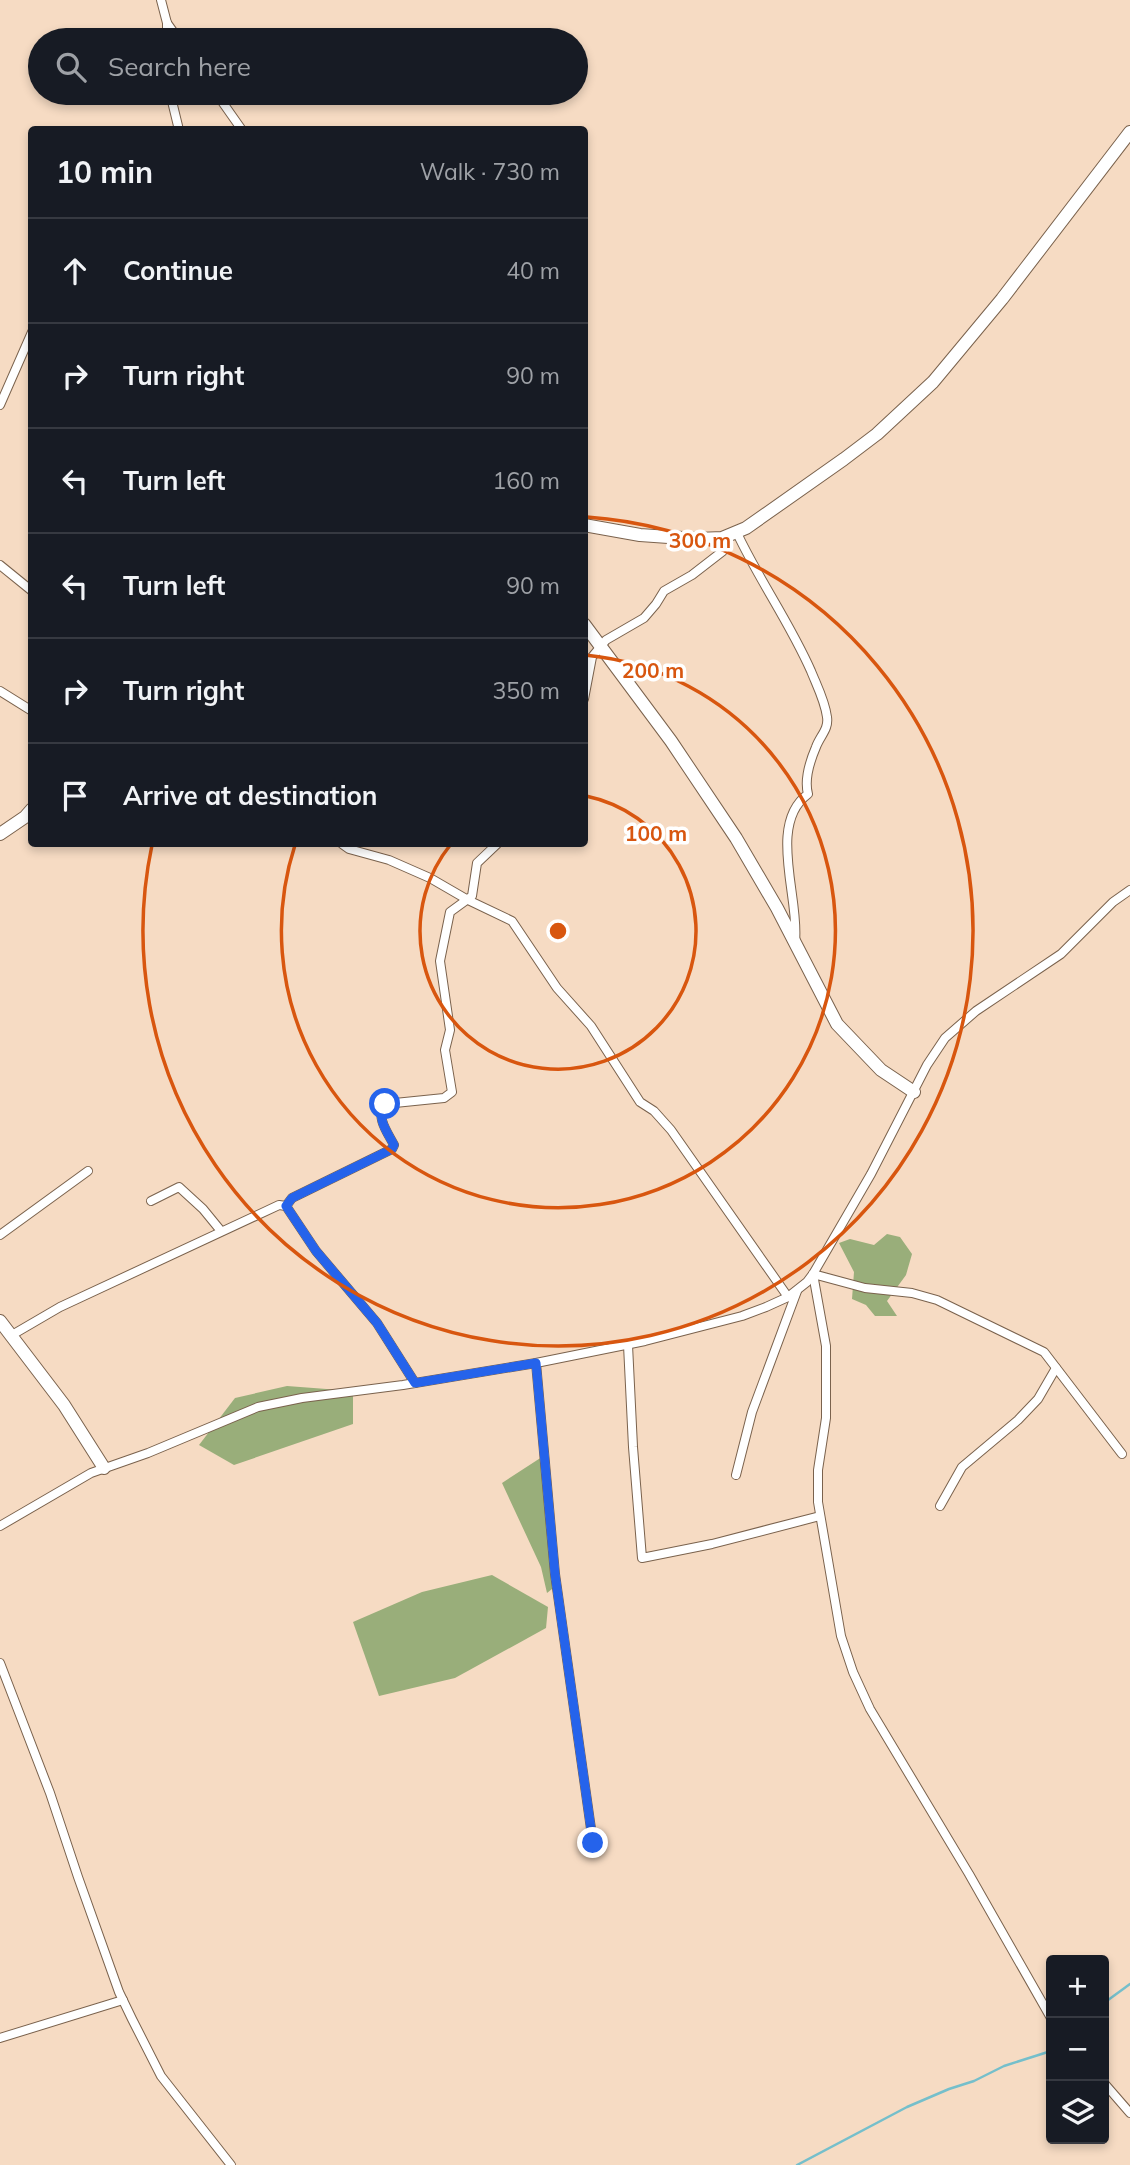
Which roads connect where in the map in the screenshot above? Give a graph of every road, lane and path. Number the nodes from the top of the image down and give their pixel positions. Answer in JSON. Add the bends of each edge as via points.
{"nodes":[{"id":1,"x":161,"y":0,"type":"edge"},
{"id":2,"x":167,"y":23,"type":"junction"},
{"id":3,"x":167,"y":28,"type":"edge"},
{"id":4,"x":171,"y":28,"type":"edge"},
{"id":5,"x":173,"y":105,"type":"edge"},
{"id":6,"x":224,"y":105,"type":"edge"},
{"id":7,"x":178,"y":126,"type":"edge"},
{"id":8,"x":239,"y":126,"type":"edge"},
{"id":9,"x":1130,"y":132,"type":"edge"},
{"id":10,"x":28,"y":341,"type":"edge"},
{"id":11,"x":0,"y":405,"type":"edge"},
{"id":12,"x":588,"y":526,"type":"edge"},
{"id":13,"x":737,"y":533,"type":"junction"},
{"id":14,"x":722,"y":538,"type":"junction"},
{"id":15,"x":0,"y":565,"type":"edge"},
{"id":16,"x":28,"y":588,"type":"edge"},
{"id":17,"x":588,"y":630,"type":"edge"},
{"id":18,"x":600,"y":646,"type":"junction"},
{"id":19,"x":588,"y":680,"type":"edge"},
{"id":20,"x":0,"y":691,"type":"edge"},
{"id":21,"x":28,"y":708,"type":"edge"},
{"id":22,"x":28,"y":814,"type":"edge"},
{"id":23,"x":0,"y":834,"type":"edge"},
{"id":24,"x":346,"y":847,"type":"edge"},
{"id":25,"x":494,"y":847,"type":"edge"},
{"id":26,"x":1130,"y":890,"type":"edge"},
{"id":27,"x":468,"y":900,"type":"junction"},
{"id":28,"x":795,"y":944,"type":"junction"},
{"id":29,"x":914,"y":1092,"type":"junction"},
{"id":30,"x":88,"y":1171,"type":"dead end"},
{"id":31,"x":151,"y":1201,"type":"dead end"},
{"id":32,"x":286,"y":1206,"type":"junction"},
{"id":33,"x":221,"y":1231,"type":"junction"},
{"id":34,"x":0,"y":1235,"type":"edge"},
{"id":35,"x":813,"y":1274,"type":"junction"},
{"id":36,"x":798,"y":1289,"type":"junction"},
{"id":37,"x":788,"y":1297,"type":"junction"},
{"id":38,"x":0,"y":1321,"type":"edge"},
{"id":39,"x":12,"y":1335,"type":"junction"},
{"id":40,"x":628,"y":1345,"type":"junction"},
{"id":41,"x":536,"y":1363,"type":"junction"},
{"id":42,"x":1056,"y":1368,"type":"junction"},
{"id":43,"x":415,"y":1383,"type":"junction"},
{"id":44,"x":1122,"y":1454,"type":"dead end"},
{"id":45,"x":104,"y":1468,"type":"junction"},
{"id":46,"x":736,"y":1475,"type":"dead end"},
{"id":47,"x":940,"y":1506,"type":"dead end"},
{"id":48,"x":820,"y":1516,"type":"junction"},
{"id":49,"x":0,"y":1526,"type":"edge"},
{"id":50,"x":0,"y":1663,"type":"edge"},
{"id":51,"x":593,"y":1843,"type":"dead end"},
{"id":52,"x":123,"y":2000,"type":"junction"},
{"id":53,"x":1046,"y":2009,"type":"edge"},
{"id":54,"x":0,"y":2038,"type":"edge"},
{"id":55,"x":1109,"y":2088,"type":"edge"},
{"id":56,"x":1130,"y":2113,"type":"edge"},
{"id":57,"x":231,"y":2165,"type":"edge"}],
"edges":[{"from":1,"to":2,"type":"street"},
{"from":2,"to":3,"type":"street"},
{"from":2,"to":4,"type":"street"},
{"from":5,"to":7,"type":"street"},
{"from":6,"to":8,"type":"street"},
{"from":9,"to":13,"type":"street","via":[[933,382],[877,435]]},
{"from":10,"to":11,"type":"street"},
{"from":12,"to":14,"type":"street","via":[[640,535]]},
{"from":13,"to":14,"type":"street"},
{"from":13,"to":28,"type":"street","via":[[801,648],[828,720],[808,773],[808,794],[795,808],[788,839]]},
{"from":14,"to":18,"type":"street","via":[[723,551],[664,591],[644,618]]},
{"from":15,"to":16,"type":"street"},
{"from":17,"to":18,"type":"street"},
{"from":18,"to":19,"type":"street"},
{"from":18,"to":28,"type":"street","via":[[736,838]]},
{"from":20,"to":21,"type":"street"},
{"from":22,"to":23,"type":"street"},
{"from":24,"to":27,"type":"street","via":[[430,878]]},
{"from":25,"to":27,"type":"street","via":[[477,863]]},
{"from":26,"to":29,"type":"street","via":[[1061,954],[954,1030],[935,1052]]},
{"from":27,"to":32,"type":"street","via":[[450,912],[440,961],[450,1030],[445,1050],[452,1092],[444,1098],[385,1104],[382,1120],[392,1149],[292,1198]]},
{"from":27,"to":37,"type":"street","via":[[512,921],[640,1102],[671,1130]]},
{"from":28,"to":29,"type":"street","via":[[837,1024],[881,1070]]},
{"from":29,"to":35,"type":"street"},
{"from":30,"to":34,"type":"street"},
{"from":31,"to":33,"type":"street","via":[[179,1187]]},
{"from":32,"to":33,"type":"street"},
{"from":32,"to":43,"type":"street","via":[[316,1251],[377,1323]]},
{"from":33,"to":39,"type":"street","via":[[60,1307]]},
{"from":35,"to":36,"type":"street"},
{"from":35,"to":42,"type":"street","via":[[937,1300],[1044,1352]]},
{"from":35,"to":48,"type":"street","via":[[826,1346],[826,1418],[818,1470]]},
{"from":36,"to":37,"type":"street"},
{"from":36,"to":46,"type":"street","via":[[752,1412]]},
{"from":37,"to":40,"type":"street","via":[[742,1316]]},
{"from":38,"to":39,"type":"street"},
{"from":39,"to":45,"type":"street"},
{"from":40,"to":41,"type":"street"},
{"from":40,"to":48,"type":"street","via":[[642,1558]]},
{"from":41,"to":43,"type":"street"},
{"from":41,"to":51,"type":"street","via":[[555,1574]]},
{"from":42,"to":44,"type":"street"},
{"from":42,"to":47,"type":"street","via":[[1038,1399],[1018,1420],[962,1466]]},
{"from":43,"to":45,"type":"street","via":[[258,1407]]},
{"from":45,"to":49,"type":"street"},
{"from":48,"to":53,"type":"street","via":[[841,1636],[853,1672],[870,1709]]},
{"from":50,"to":52,"type":"street"},
{"from":52,"to":54,"type":"street"},
{"from":52,"to":57,"type":"street","via":[[161,2076]]},
{"from":55,"to":56,"type":"street"}]}
